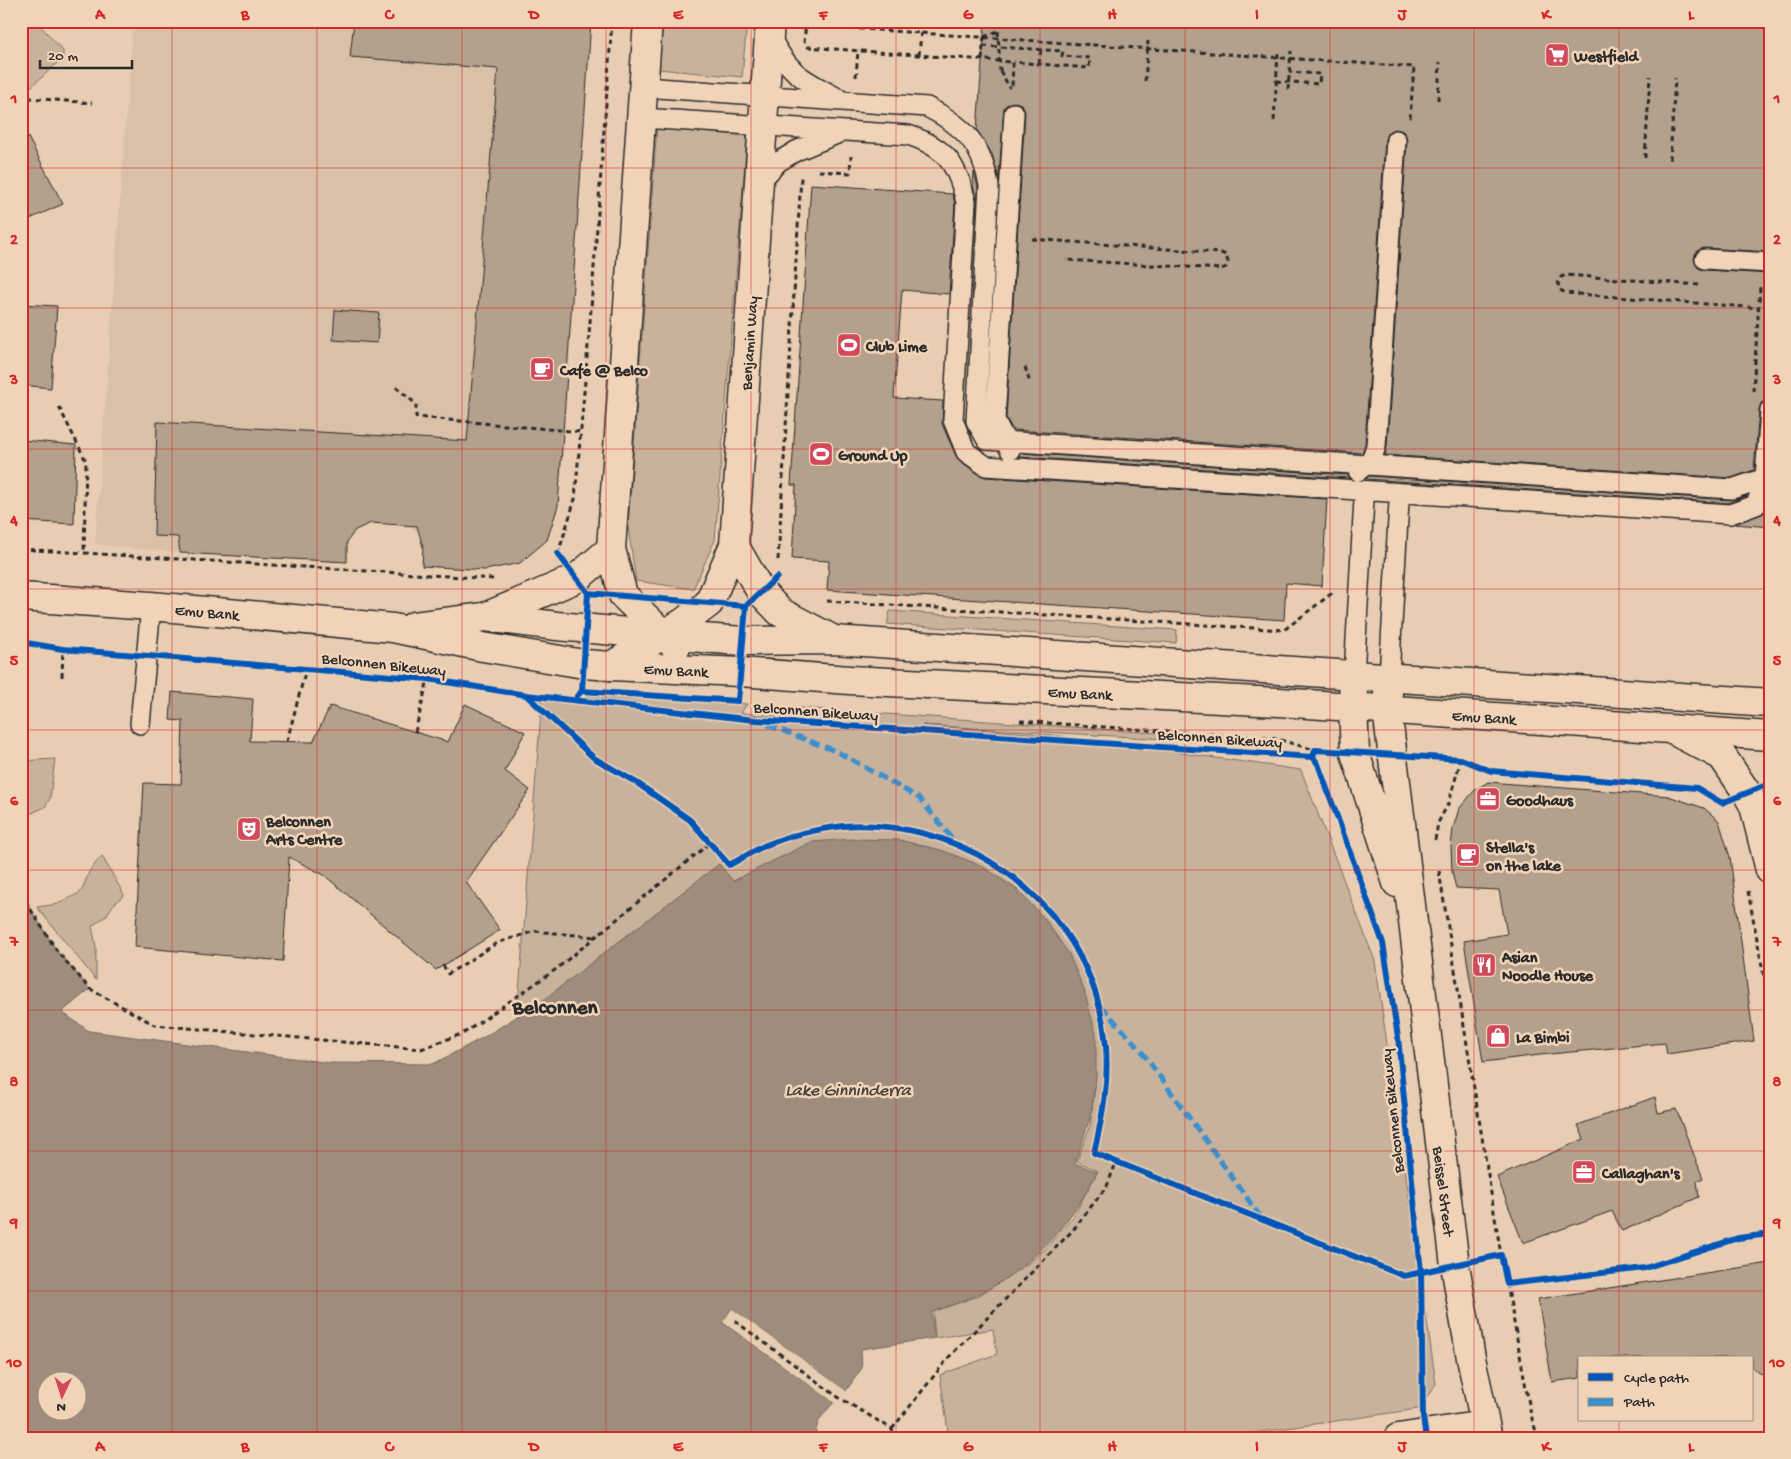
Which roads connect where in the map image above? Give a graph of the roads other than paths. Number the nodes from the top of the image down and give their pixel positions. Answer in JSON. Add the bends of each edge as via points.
{"nodes":[{"id":1,"x":648,"y":21,"type":"edge"},
{"id":2,"x":770,"y":28,"type":"edge"},
{"id":3,"x":644,"y":87,"type":"junction"},
{"id":4,"x":765,"y":96,"type":"junction"},
{"id":5,"x":844,"y":101,"type":"junction"},
{"id":6,"x":1014,"y":113,"type":"dead end"},
{"id":7,"x":642,"y":118,"type":"junction"},
{"id":8,"x":763,"y":126,"type":"junction"},
{"id":9,"x":842,"y":131,"type":"junction"},
{"id":10,"x":1396,"y":140,"type":"dead end"},
{"id":11,"x":759,"y":183,"type":"junction"},
{"id":12,"x":1705,"y":259,"type":"dead end"},
{"id":13,"x":1770,"y":263,"type":"edge"},
{"id":14,"x":1379,"y":404,"type":"junction"},
{"id":15,"x":1770,"y":410,"type":"edge"},
{"id":16,"x":1375,"y":466,"type":"junction"},
{"id":17,"x":1765,"y":478,"type":"junction"},
{"id":18,"x":1369,"y":495,"type":"junction"},
{"id":19,"x":1399,"y":502,"type":"dead end"},
{"id":20,"x":734,"y":545,"type":"junction"},
{"id":21,"x":611,"y":549,"type":"junction"},
{"id":22,"x":21,"y":597,"type":"edge"},
{"id":23,"x":151,"y":606,"type":"junction"},
{"id":24,"x":485,"y":617,"type":"junction"},
{"id":25,"x":393,"y":628,"type":"junction"},
{"id":26,"x":662,"y":635,"type":"junction"},
{"id":27,"x":834,"y":640,"type":"junction"},
{"id":28,"x":611,"y":666,"type":"junction"},
{"id":29,"x":703,"y":670,"type":"junction"},
{"id":30,"x":1354,"y":675,"type":"junction"},
{"id":31,"x":1389,"y":677,"type":"junction"},
{"id":32,"x":1770,"y":703,"type":"edge"},
{"id":33,"x":1352,"y":707,"type":"junction"},
{"id":34,"x":1387,"y":709,"type":"junction"},
{"id":35,"x":140,"y":724,"type":"dead end"},
{"id":36,"x":1672,"y":730,"type":"junction"},
{"id":37,"x":1770,"y":736,"type":"edge"},
{"id":38,"x":1770,"y":870,"type":"edge"},
{"id":39,"x":1416,"y":942,"type":"junction"},
{"id":40,"x":1486,"y":1432,"type":"edge"},
{"id":41,"x":1398,"y":1438,"type":"edge"}],
"edges":[{"from":1,"to":3,"type":"main road"},
{"from":2,"to":4,"type":"main road","name":"Benjamin Way"},
{"from":2,"to":5,"type":"lane","via":[[780,56],[789,68],[804,80]]},
{"from":3,"to":4,"type":"lane"},
{"from":3,"to":7,"type":"main road"},
{"from":4,"to":5,"type":"lane"},
{"from":4,"to":8,"type":"main road","name":"Benjamin Way"},
{"from":5,"to":16,"type":"lane","via":[[928,107],[948,117],[971,138],[980,153],[986,169],[989,204],[976,421],[987,440]]},
{"from":6,"to":14,"type":"lane","via":[[995,420],[1012,454],[1025,462],[1339,484],[1371,461],[1376,446]]},
{"from":7,"to":8,"type":"lane"},
{"from":7,"to":21,"type":"main road"},
{"from":8,"to":9,"type":"lane"},
{"from":8,"to":11,"type":"main road","name":"Benjamin Way"},
{"from":9,"to":11,"type":"lane","via":[[778,162]]},
{"from":9,"to":18,"type":"lane","via":[[908,135],[924,140],[950,160],[960,179],[966,202],[953,420],[966,452],[986,466]]},
{"from":10,"to":14,"type":"lane"},
{"from":11,"to":20,"type":"main road","name":"Benjamin Way"},
{"from":12,"to":13,"type":"lane"},
{"from":14,"to":16,"type":"lane"},
{"from":15,"to":17,"type":"lane"},
{"from":16,"to":17,"type":"lane","via":[[1732,489]]},
{"from":16,"to":18,"type":"lane"},
{"from":17,"to":18,"type":"lane","via":[[1756,505],[1730,514]]},
{"from":18,"to":30,"type":"lane"},
{"from":19,"to":31,"type":"lane"},
{"from":20,"to":26,"type":"main road","name":"Benjamin Way","via":[[709,602]]},
{"from":20,"to":27,"type":"main road","via":[[769,585],[780,612]]},
{"from":21,"to":24,"type":"main road","via":[[577,578]]},
{"from":21,"to":26,"type":"main road","via":[[623,596]]},
{"from":22,"to":23,"type":"main road","name":"Emu Bank"},
{"from":23,"to":25,"type":"main road","name":"Emu Bank"},
{"from":23,"to":35,"type":"lane"},
{"from":24,"to":25,"type":"main road","name":"Emu Bank"},
{"from":24,"to":26,"type":"main road","name":"Emu Bank"},
{"from":25,"to":28,"type":"main road","name":"Emu Bank","via":[[483,647]]},
{"from":26,"to":27,"type":"main road","name":"Emu Bank","via":[[743,641]]},
{"from":26,"to":28,"type":"main road","name":"Benjamin Way"},
{"from":26,"to":29,"type":"main road"},
{"from":27,"to":30,"type":"main road","name":"Emu Bank"},
{"from":28,"to":29,"type":"main road","name":"Emu Bank"},
{"from":29,"to":33,"type":"main road","name":"Emu Bank"},
{"from":30,"to":31,"type":"main road","name":"Emu Bank"},
{"from":30,"to":33,"type":"main road","name":"Beissel Street"},
{"from":31,"to":32,"type":"main road","name":"Emu Bank"},
{"from":31,"to":34,"type":"main road","name":"Beissel Street"},
{"from":33,"to":34,"type":"main road","name":"Emu Bank"},
{"from":33,"to":39,"type":"main road","name":"Beissel Street","via":[[1355,753]]},
{"from":34,"to":36,"type":"main road","name":"Emu Bank"},
{"from":34,"to":39,"type":"main road","name":"Beissel Street"},
{"from":36,"to":37,"type":"main road","name":"Emu Bank"},
{"from":36,"to":38,"type":"main road","via":[[1722,756],[1754,806]]},
{"from":39,"to":40,"type":"main road","name":"Beissel Street","via":[[1455,1265]]},
{"from":40,"to":41,"type":"main road"}]}
